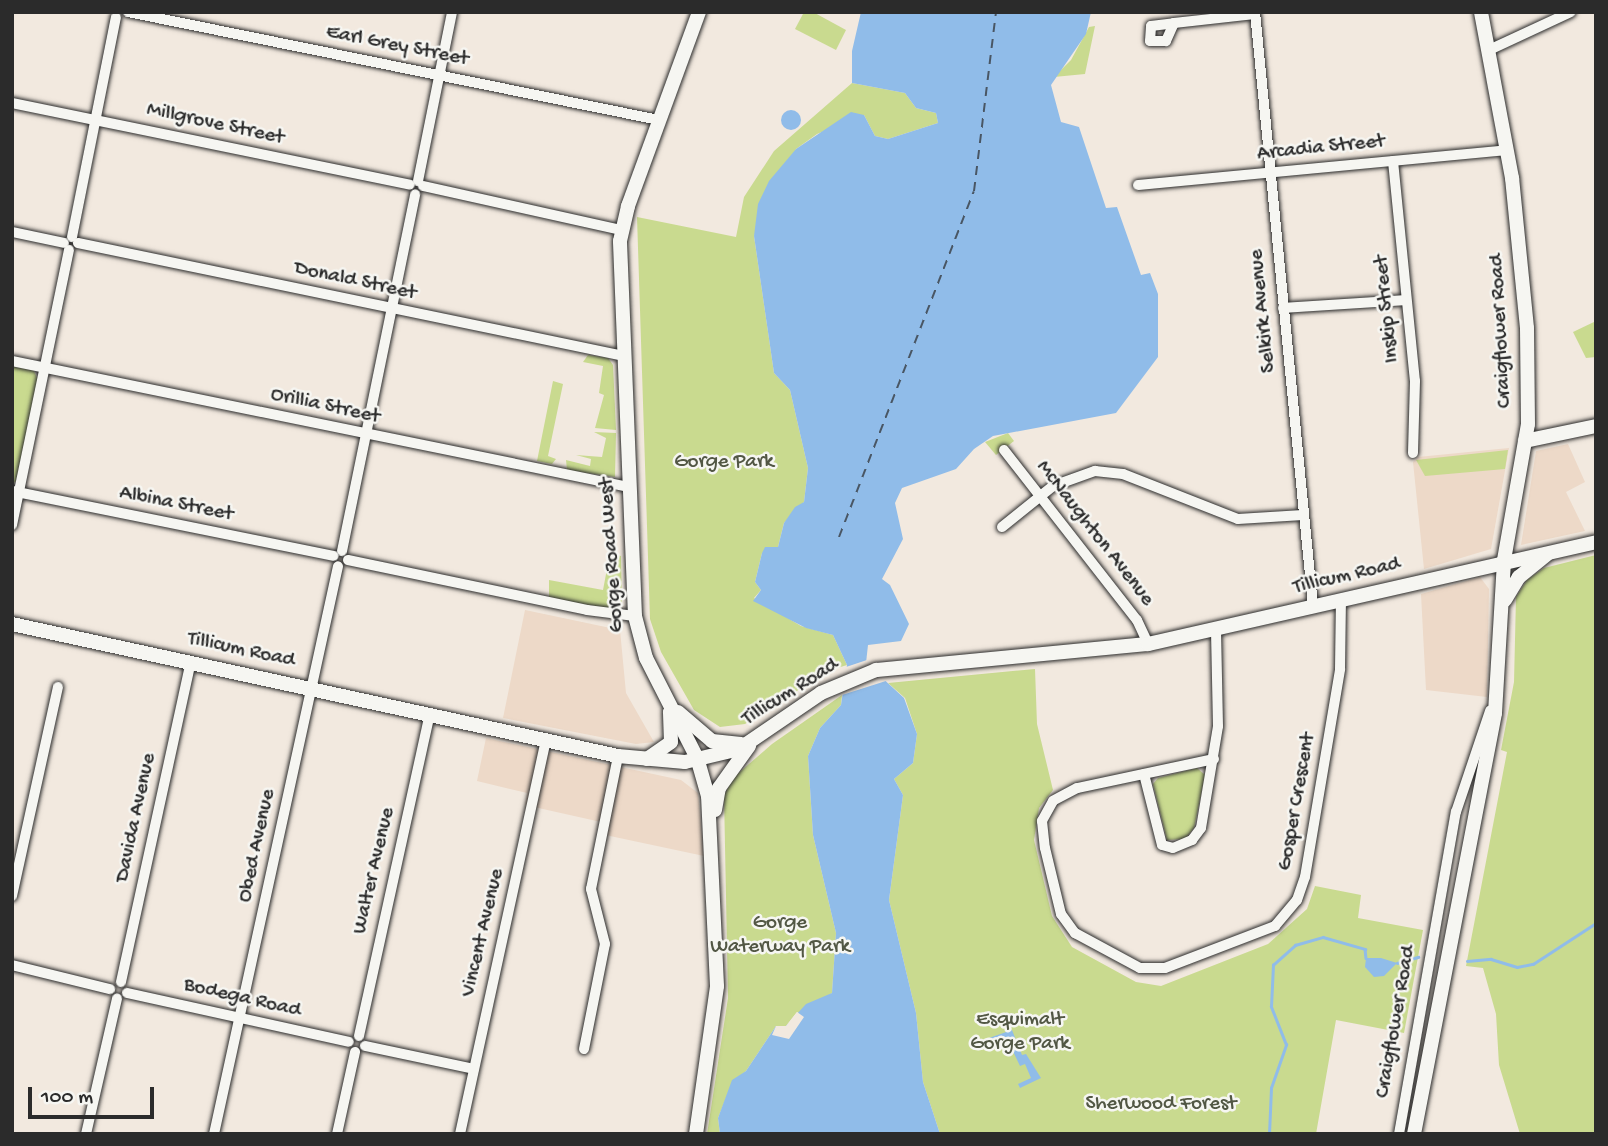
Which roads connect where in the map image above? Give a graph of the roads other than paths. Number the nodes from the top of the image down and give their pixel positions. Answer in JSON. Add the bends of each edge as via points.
{"nodes":[{"id":1,"x":452,"y":12,"type":"edge"},
{"id":2,"x":1481,"y":12,"type":"edge"},
{"id":3,"x":1571,"y":12,"type":"edge"},
{"id":4,"x":120,"y":13,"type":"edge"},
{"id":5,"x":695,"y":13,"type":"edge"},
{"id":6,"x":1255,"y":13,"type":"edge"},
{"id":7,"x":1174,"y":23,"type":"dead end"},
{"id":8,"x":1489,"y":50,"type":"junction"},
{"id":9,"x":440,"y":75,"type":"junction"},
{"id":10,"x":12,"y":103,"type":"edge"},
{"id":11,"x":96,"y":120,"type":"junction"},
{"id":12,"x":659,"y":120,"type":"junction"},
{"id":13,"x":1507,"y":150,"type":"junction"},
{"id":14,"x":1393,"y":161,"type":"junction"},
{"id":15,"x":1270,"y":173,"type":"junction"},
{"id":16,"x":416,"y":186,"type":"junction"},
{"id":17,"x":1138,"y":186,"type":"dead end"},
{"id":18,"x":621,"y":230,"type":"junction"},
{"id":19,"x":12,"y":232,"type":"edge"},
{"id":20,"x":71,"y":243,"type":"junction"},
{"id":21,"x":1406,"y":300,"type":"junction"},
{"id":22,"x":1283,"y":308,"type":"junction"},
{"id":23,"x":391,"y":310,"type":"junction"},
{"id":24,"x":624,"y":356,"type":"junction"},
{"id":25,"x":12,"y":361,"type":"edge"},
{"id":26,"x":45,"y":367,"type":"junction"},
{"id":27,"x":1596,"y":426,"type":"edge"},
{"id":28,"x":365,"y":435,"type":"junction"},
{"id":29,"x":1525,"y":441,"type":"junction"},
{"id":30,"x":1004,"y":450,"type":"dead end"},
{"id":31,"x":1413,"y":453,"type":"dead end"},
{"id":32,"x":629,"y":487,"type":"junction"},
{"id":33,"x":15,"y":492,"type":"edge"},
{"id":34,"x":1041,"y":496,"type":"junction"},
{"id":35,"x":1303,"y":515,"type":"junction"},
{"id":36,"x":12,"y":525,"type":"edge"},
{"id":37,"x":1002,"y":527,"type":"dead end"},
{"id":38,"x":1596,"y":542,"type":"edge"},
{"id":39,"x":1549,"y":552,"type":"junction"},
{"id":40,"x":340,"y":558,"type":"junction"},
{"id":41,"x":1504,"y":560,"type":"junction"},
{"id":42,"x":1341,"y":600,"type":"junction"},
{"id":43,"x":1312,"y":606,"type":"junction"},
{"id":44,"x":635,"y":616,"type":"junction"},
{"id":45,"x":1501,"y":622,"type":"junction"},
{"id":46,"x":12,"y":624,"type":"edge"},
{"id":47,"x":1216,"y":629,"type":"junction"},
{"id":48,"x":1148,"y":644,"type":"junction"},
{"id":49,"x":191,"y":662,"type":"junction"},
{"id":50,"x":58,"y":687,"type":"dead end"},
{"id":51,"x":312,"y":689,"type":"junction"},
{"id":52,"x":1498,"y":691,"type":"junction"},
{"id":53,"x":669,"y":704,"type":"junction"},
{"id":54,"x":430,"y":714,"type":"junction"},
{"id":55,"x":547,"y":741,"type":"junction"},
{"id":56,"x":752,"y":742,"type":"junction"},
{"id":57,"x":618,"y":756,"type":"junction"},
{"id":58,"x":647,"y":759,"type":"junction"},
{"id":59,"x":1214,"y":759,"type":"junction"},
{"id":60,"x":698,"y":760,"type":"junction"},
{"id":61,"x":1144,"y":774,"type":"junction"},
{"id":62,"x":710,"y":834,"type":"junction"},
{"id":63,"x":12,"y":896,"type":"edge"},
{"id":64,"x":1436,"y":916,"type":"junction"},
{"id":65,"x":1455,"y":919,"type":"junction"},
{"id":66,"x":12,"y":965,"type":"edge"},
{"id":67,"x":121,"y":982,"type":"junction"},
{"id":68,"x":110,"y":989,"type":"junction"},
{"id":69,"x":127,"y":993,"type":"junction"},
{"id":70,"x":117,"y":999,"type":"junction"},
{"id":71,"x":240,"y":1018,"type":"junction"},
{"id":72,"x":359,"y":1036,"type":"junction"},
{"id":73,"x":349,"y":1042,"type":"junction"},
{"id":74,"x":365,"y":1046,"type":"junction"},
{"id":75,"x":584,"y":1049,"type":"dead end"},
{"id":76,"x":355,"y":1052,"type":"junction"},
{"id":77,"x":474,"y":1069,"type":"junction"},
{"id":78,"x":86,"y":1134,"type":"edge"},
{"id":79,"x":214,"y":1134,"type":"edge"},
{"id":80,"x":337,"y":1134,"type":"edge"},
{"id":81,"x":460,"y":1134,"type":"edge"},
{"id":82,"x":696,"y":1134,"type":"edge"},
{"id":83,"x":1399,"y":1134,"type":"edge"},
{"id":84,"x":1414,"y":1134,"type":"edge"}],
"edges":[{"from":1,"to":9,"type":"street","name":"Obed Avenue"},
{"from":2,"to":8,"type":"main road","name":"Craigflower Road"},
{"from":3,"to":8,"type":"street"},
{"from":4,"to":9,"type":"street","name":"Earl Grey Street"},
{"from":4,"to":11,"type":"street"},
{"from":5,"to":12,"type":"main road","name":"Gorge Road West"},
{"from":6,"to":7,"type":"street"},
{"from":6,"to":15,"type":"street","name":"Selkirk Avenue"},
{"from":8,"to":13,"type":"main road","name":"Craigflower Road"},
{"from":9,"to":12,"type":"street","name":"Earl Grey Street"},
{"from":9,"to":16,"type":"street","name":"Obed Avenue"},
{"from":10,"to":11,"type":"street","name":"Millgrove Street"},
{"from":11,"to":16,"type":"street","name":"Millgrove Street"},
{"from":11,"to":20,"type":"street"},
{"from":12,"to":18,"type":"main road","name":"Gorge Road West"},
{"from":13,"to":14,"type":"street","name":"Arcadia Street"},
{"from":13,"to":29,"type":"main road","name":"Craigflower Road","via":[[1527,328]]},
{"from":14,"to":15,"type":"street","name":"Arcadia Street"},
{"from":14,"to":21,"type":"street","name":"Inskip Street"},
{"from":15,"to":17,"type":"street","name":"Arcadia Street"},
{"from":15,"to":22,"type":"street","name":"Selkirk Avenue"},
{"from":16,"to":18,"type":"street","name":"Millgrove Street"},
{"from":16,"to":23,"type":"street","name":"Obed Avenue"},
{"from":18,"to":24,"type":"main road","name":"Gorge Road West"},
{"from":19,"to":20,"type":"street","name":"Donald Street"},
{"from":20,"to":23,"type":"street","name":"Donald Street"},
{"from":20,"to":26,"type":"street"},
{"from":21,"to":22,"type":"street"},
{"from":21,"to":31,"type":"street","name":"Inskip Street","via":[[1415,381]]},
{"from":22,"to":35,"type":"street","name":"Selkirk Avenue"},
{"from":23,"to":24,"type":"street","name":"Donald Street"},
{"from":23,"to":28,"type":"street","name":"Obed Avenue"},
{"from":24,"to":32,"type":"main road","name":"Gorge Road West"},
{"from":25,"to":26,"type":"street","name":"Orillia Street"},
{"from":26,"to":28,"type":"street","name":"Orillia Street"},
{"from":26,"to":33,"type":"street"},
{"from":27,"to":29,"type":"main road"},
{"from":28,"to":32,"type":"street","name":"Orillia Street"},
{"from":28,"to":40,"type":"street","name":"Obed Avenue"},
{"from":29,"to":41,"type":"main road","name":"Craigflower Road"},
{"from":30,"to":34,"type":"street","name":"McNaughton Avenue"},
{"from":32,"to":44,"type":"main road","name":"Gorge Road West"},
{"from":33,"to":36,"type":"street"},
{"from":33,"to":40,"type":"street","name":"Albina Street"},
{"from":34,"to":35,"type":"street","via":[[1068,478],[1106,471],[1238,519]]},
{"from":34,"to":37,"type":"street"},
{"from":34,"to":48,"type":"street","name":"McNaughton Avenue","via":[[1137,620]]},
{"from":35,"to":43,"type":"street","name":"Selkirk Avenue"},
{"from":38,"to":39,"type":"main road","name":"Tillicum Road"},
{"from":39,"to":41,"type":"main road","name":"Tillicum Road"},
{"from":39,"to":45,"type":"main road","via":[[1511,587]]},
{"from":40,"to":44,"type":"street","name":"Albina Street"},
{"from":40,"to":51,"type":"street","name":"Obed Avenue"},
{"from":41,"to":42,"type":"main road","name":"Tillicum Road"},
{"from":41,"to":45,"type":"main road","name":"Craigflower Road"},
{"from":42,"to":43,"type":"main road","name":"Tillicum Road"},
{"from":42,"to":61,"type":"street","name":"Gosper Crescent","via":[[1340,669],[1305,877],[1297,900],[1275,926],[1165,968],[1140,968],[1075,933],[1061,914],[1045,848],[1045,813],[1053,801],[1077,788]]},
{"from":43,"to":47,"type":"main road","name":"Tillicum Road"},
{"from":44,"to":53,"type":"main road","name":"Gorge Road West","via":[[646,658]]},
{"from":45,"to":52,"type":"main road","name":"Craigflower Road"},
{"from":46,"to":49,"type":"main road","name":"Tillicum Road"},
{"from":47,"to":48,"type":"main road","name":"Tillicum Road"},
{"from":47,"to":59,"type":"street"},
{"from":48,"to":56,"type":"main road","name":"Tillicum Road","via":[[888,668],[836,685]]},
{"from":49,"to":51,"type":"main road","name":"Tillicum Road"},
{"from":49,"to":67,"type":"street","name":"Davida Avenue"},
{"from":50,"to":63,"type":"street"},
{"from":51,"to":54,"type":"main road","name":"Tillicum Road"},
{"from":51,"to":71,"type":"street","name":"Obed Avenue"},
{"from":52,"to":64,"type":"street","name":"Craigflower Road","via":[[1462,783]]},
{"from":52,"to":65,"type":"main road","name":"Craigflower Road"},
{"from":53,"to":56,"type":"main road","via":[[712,741]]},
{"from":53,"to":58,"type":"main road","via":[[671,742]]},
{"from":53,"to":60,"type":"main road","name":"Gorge Road West"},
{"from":54,"to":55,"type":"main road","name":"Tillicum Road"},
{"from":54,"to":72,"type":"street","name":"Walter Avenue"},
{"from":55,"to":57,"type":"main road","name":"Tillicum Road"},
{"from":55,"to":77,"type":"street","name":"Vincent Avenue"},
{"from":56,"to":60,"type":"main road","name":"Tillicum Road"},
{"from":56,"to":62,"type":"main road","via":[[719,788]]},
{"from":57,"to":58,"type":"main road","name":"Tillicum Road"},
{"from":57,"to":75,"type":"street","via":[[591,889],[605,944]]},
{"from":58,"to":60,"type":"main road","name":"Tillicum Road"},
{"from":59,"to":61,"type":"street","name":"Gosper Crescent"},
{"from":59,"to":61,"type":"street","via":[[1201,828],[1192,841],[1173,848],[1161,845],[1158,839]]},
{"from":60,"to":62,"type":"main road","name":"Gorge Road West","via":[[708,796]]},
{"from":62,"to":82,"type":"main road","name":"Gorge Road West","via":[[717,986]]},
{"from":64,"to":65,"type":"street"},
{"from":64,"to":83,"type":"street","name":"Craigflower Road"},
{"from":65,"to":84,"type":"main road","name":"Craigflower Road"},
{"from":66,"to":68,"type":"street"},
{"from":67,"to":68,"type":"street"},
{"from":67,"to":69,"type":"street"},
{"from":68,"to":70,"type":"street"},
{"from":69,"to":70,"type":"street"},
{"from":69,"to":71,"type":"street","name":"Bodega Road"},
{"from":70,"to":78,"type":"street"},
{"from":71,"to":73,"type":"street","name":"Bodega Road"},
{"from":71,"to":79,"type":"street","name":"Obed Avenue"},
{"from":72,"to":73,"type":"street"},
{"from":72,"to":74,"type":"street"},
{"from":73,"to":76,"type":"street"},
{"from":74,"to":76,"type":"street"},
{"from":74,"to":77,"type":"street"},
{"from":76,"to":80,"type":"street"},
{"from":77,"to":81,"type":"street","name":"Vincent Avenue"}]}
